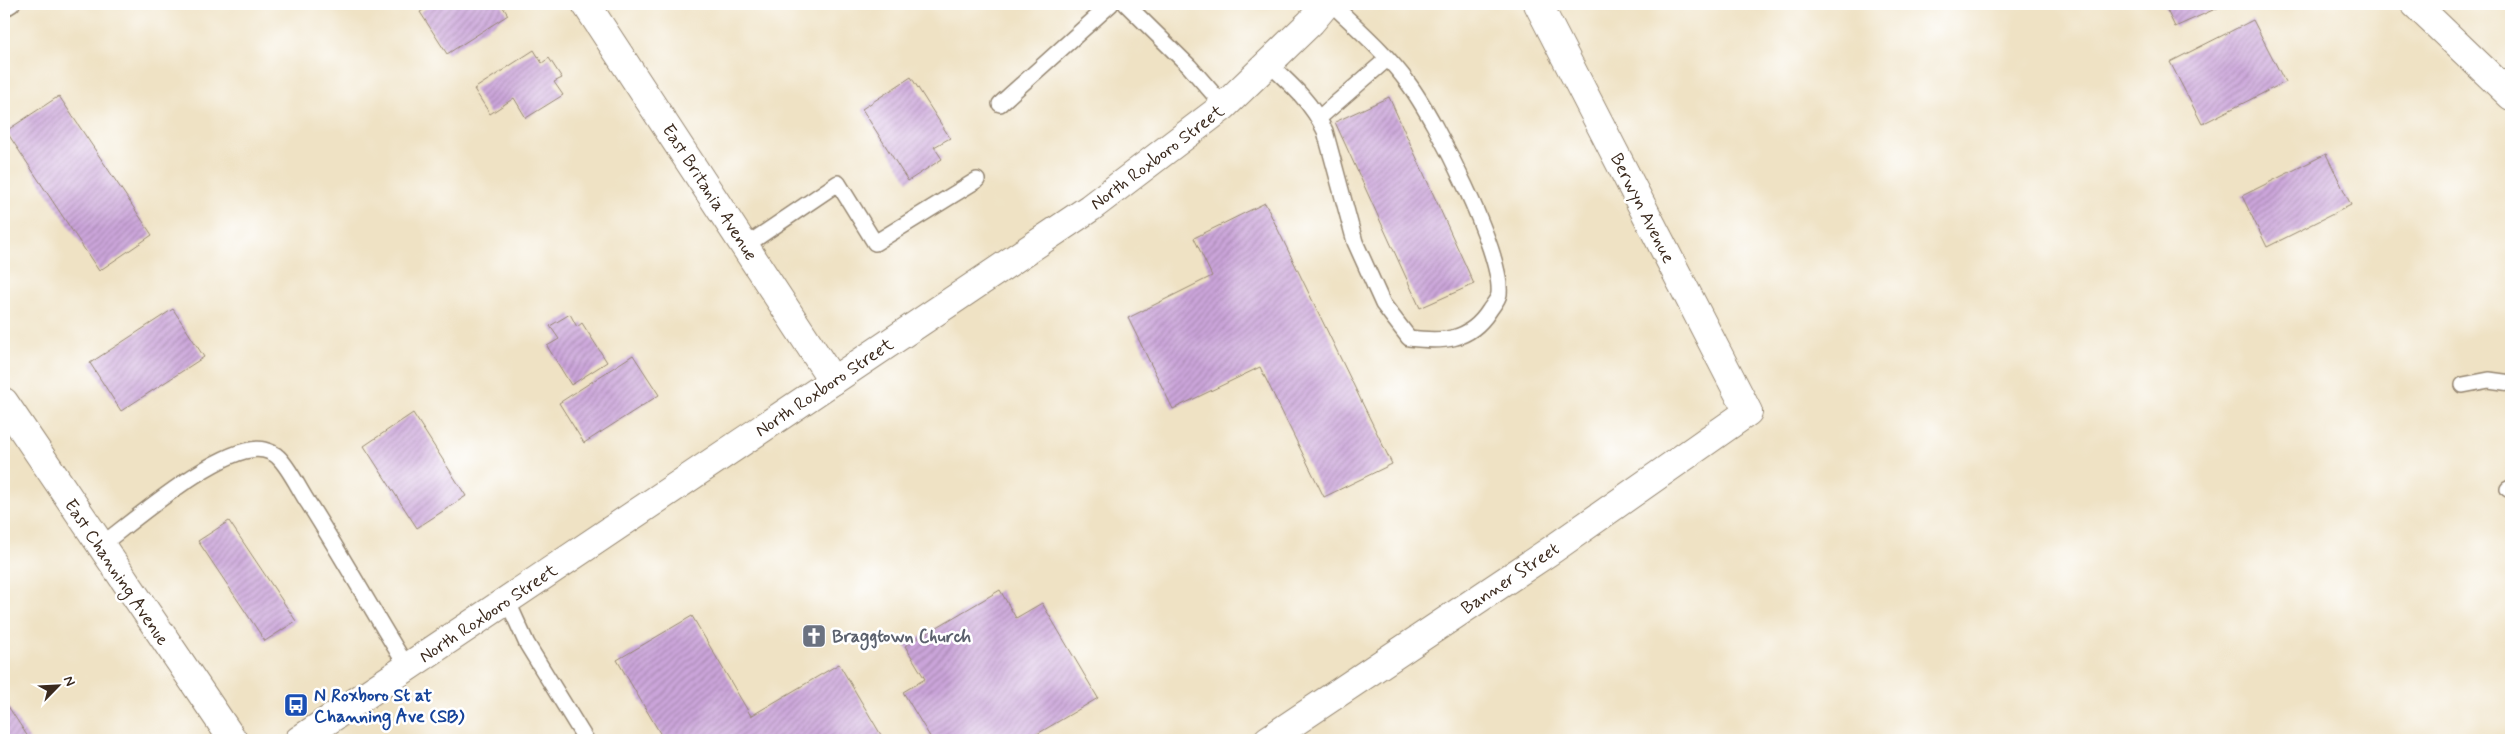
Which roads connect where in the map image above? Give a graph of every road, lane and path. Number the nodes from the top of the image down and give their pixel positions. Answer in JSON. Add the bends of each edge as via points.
{"nodes":[{"id":1,"x":12,"y":4,"type":"edge"},
{"id":2,"x":586,"y":4,"type":"edge"},
{"id":3,"x":1111,"y":4,"type":"edge"},
{"id":4,"x":1126,"y":4,"type":"edge"},
{"id":5,"x":1326,"y":4,"type":"edge"},
{"id":6,"x":1332,"y":4,"type":"edge"},
{"id":7,"x":1538,"y":4,"type":"edge"},
{"id":8,"x":2415,"y":4,"type":"edge"},
{"id":9,"x":4,"y":9,"type":"edge"},
{"id":10,"x":1387,"y":59,"type":"junction"},
{"id":11,"x":1269,"y":64,"type":"junction"},
{"id":12,"x":2511,"y":96,"type":"edge"},
{"id":13,"x":1000,"y":104,"type":"dead end"},
{"id":14,"x":1224,"y":106,"type":"junction"},
{"id":15,"x":1319,"y":118,"type":"junction"},
{"id":16,"x":978,"y":180,"type":"dead end"},
{"id":17,"x":745,"y":246,"type":"junction"},
{"id":18,"x":833,"y":381,"type":"junction"},
{"id":19,"x":2511,"y":383,"type":"edge"},
{"id":20,"x":2463,"y":385,"type":"dead end"},
{"id":21,"x":4,"y":402,"type":"edge"},
{"id":22,"x":1748,"y":412,"type":"joint"},
{"id":23,"x":100,"y":546,"type":"junction"},
{"id":24,"x":507,"y":600,"type":"junction"},
{"id":25,"x":407,"y":667,"type":"junction"},
{"id":26,"x":305,"y":739,"type":"edge"},
{"id":27,"x":233,"y":740,"type":"edge"},
{"id":28,"x":586,"y":740,"type":"edge"},
{"id":29,"x":1268,"y":740,"type":"edge"}],
"edges":[{"from":1,"to":9,"type":"lane"},
{"from":2,"to":17,"type":"street","name":"East Britania Avenue"},
{"from":3,"to":13,"type":"lane"},
{"from":4,"to":14,"type":"lane"},
{"from":5,"to":11,"type":"street","name":"North Roxboro Street"},
{"from":6,"to":10,"type":"lane"},
{"from":7,"to":22,"type":"street","name":"Berwyn Avenue"},
{"from":8,"to":12,"type":"street"},
{"from":10,"to":15,"type":"lane"},
{"from":10,"to":15,"type":"lane","via":[[1409,84],[1449,155],[1496,264],[1499,296],[1487,315],[1466,334],[1438,342],[1409,338],[1383,304],[1355,242]]},
{"from":11,"to":14,"type":"street","name":"North Roxboro Street"},
{"from":11,"to":15,"type":"lane","via":[[1309,102]]},
{"from":14,"to":18,"type":"street","name":"North Roxboro Street","via":[[1090,208]]},
{"from":16,"to":17,"type":"lane","via":[[876,243],[838,183]]},
{"from":17,"to":18,"type":"street","name":"East Britania Avenue"},
{"from":18,"to":24,"type":"street","name":"North Roxboro Street"},
{"from":19,"to":20,"type":"lane","via":[[2489,380]]},
{"from":21,"to":23,"type":"street","name":"East Channing Avenue"},
{"from":22,"to":29,"type":"street","name":"Banner Street","via":[[1553,549]]},
{"from":23,"to":25,"type":"lane","via":[[215,462],[243,451],[264,450],[278,456],[294,480]]},
{"from":23,"to":27,"type":"street","name":"East Channing Avenue"},
{"from":24,"to":25,"type":"street","name":"North Roxboro Street"},
{"from":24,"to":28,"type":"lane","via":[[527,644]]},
{"from":25,"to":26,"type":"street","name":"North Roxboro Street"}]}
